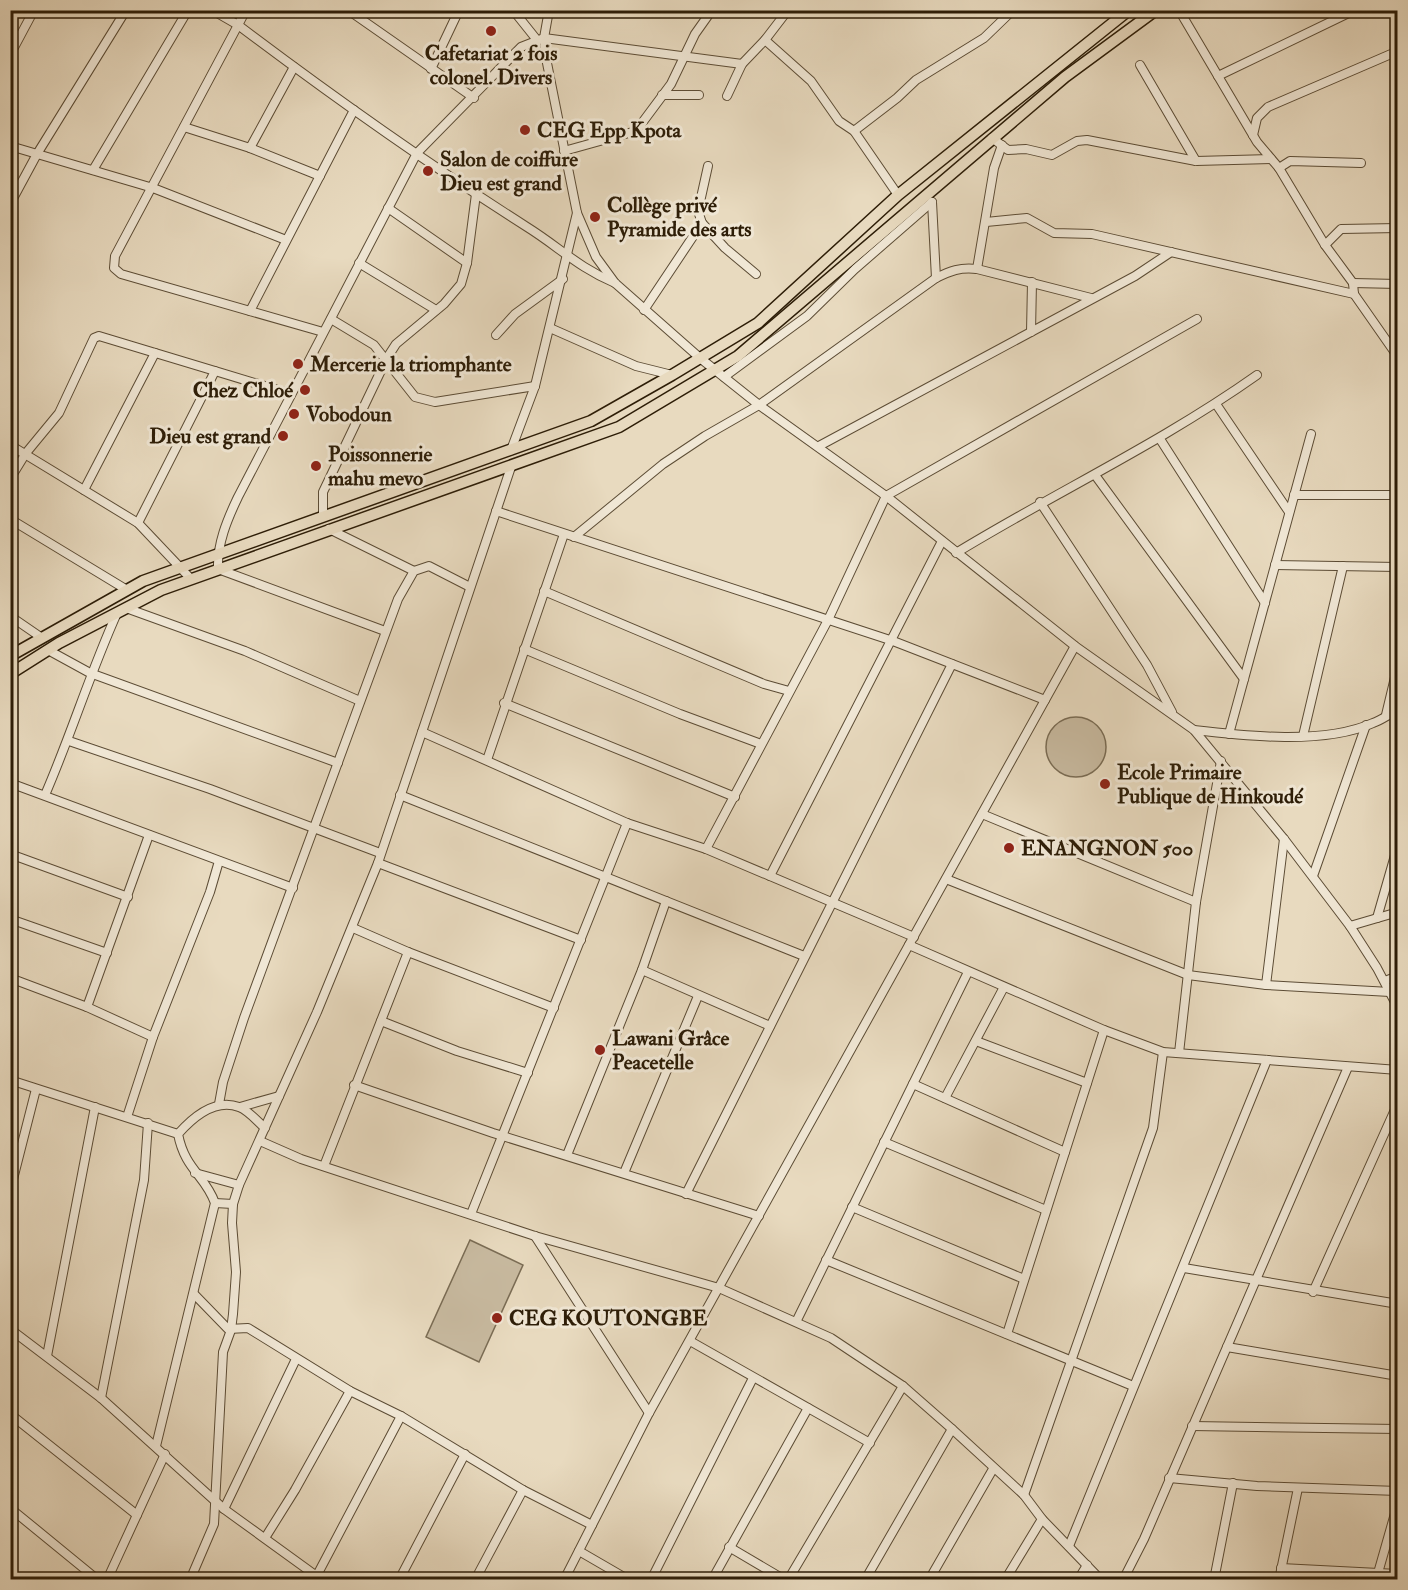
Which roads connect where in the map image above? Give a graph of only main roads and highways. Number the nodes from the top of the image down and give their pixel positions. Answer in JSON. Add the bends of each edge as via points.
{"nodes":[{"id":1,"x":1129,"y":10,"type":"edge"},
{"id":2,"x":1156,"y":10,"type":"edge"},
{"id":3,"x":10,"y":656,"type":"edge"},
{"id":4,"x":10,"y":674,"type":"edge"}],
"edges":[{"from":1,"to":3,"type":"main road","via":[[898,195],[758,323],[672,375],[591,421],[143,581]]},
{"from":2,"to":4,"type":"main road","via":[[1065,76],[720,373],[619,427],[191,579],[122,611]]}]}
